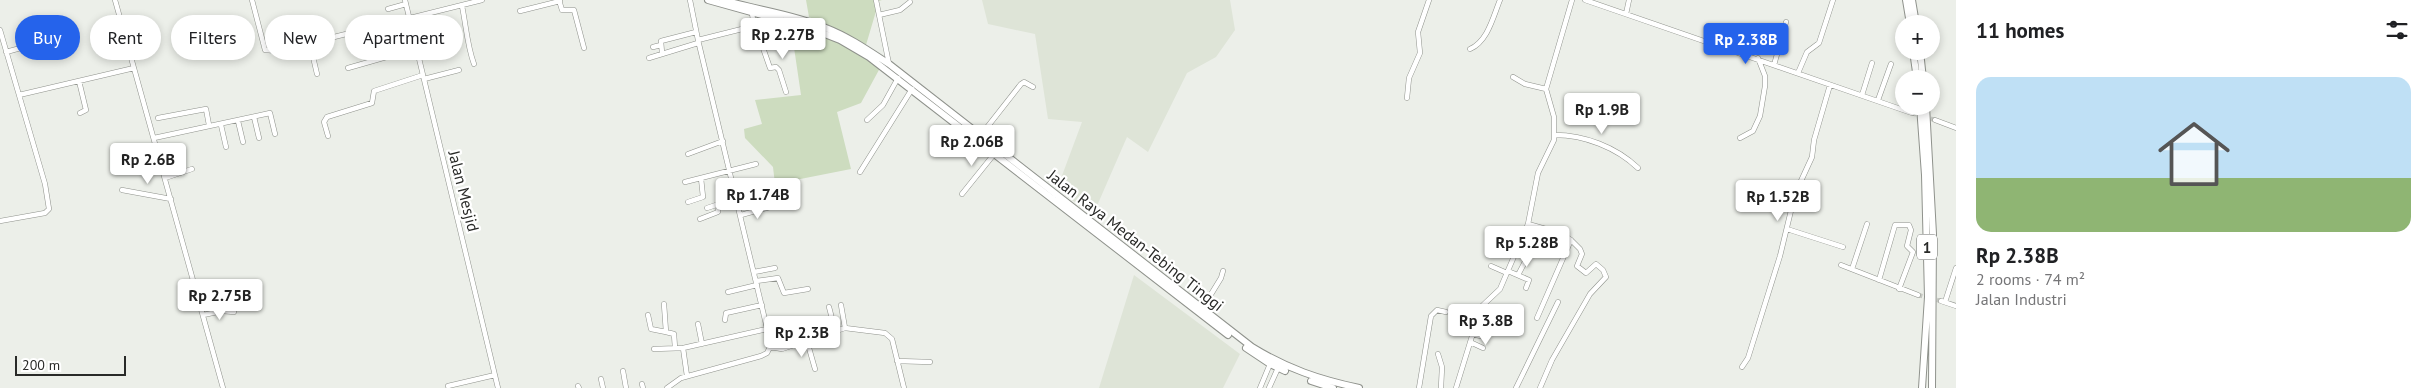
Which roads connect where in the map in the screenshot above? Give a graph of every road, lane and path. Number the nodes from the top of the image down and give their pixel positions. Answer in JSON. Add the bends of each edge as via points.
{"nodes":[{"id":1,"x":115,"y":0,"type":"edge"},
{"id":2,"x":252,"y":0,"type":"edge"},
{"id":3,"x":482,"y":0,"type":"edge"},
{"id":4,"x":690,"y":0,"type":"edge"},
{"id":5,"x":708,"y":0,"type":"edge"},
{"id":6,"x":723,"y":0,"type":"edge"},
{"id":7,"x":876,"y":0,"type":"edge"},
{"id":8,"x":1429,"y":0,"type":"edge"},
{"id":9,"x":1500,"y":0,"type":"edge"},
{"id":10,"x":1572,"y":0,"type":"edge"},
{"id":11,"x":1586,"y":0,"type":"edge"},
{"id":12,"x":1629,"y":0,"type":"edge"},
{"id":13,"x":1833,"y":0,"type":"edge"},
{"id":14,"x":1906,"y":0,"type":"edge"},
{"id":15,"x":1912,"y":0,"type":"edge"},
{"id":16,"x":560,"y":1,"type":"edge"},
{"id":17,"x":406,"y":2,"type":"edge"},
{"id":18,"x":910,"y":2,"type":"dead end"},
{"id":19,"x":462,"y":6,"type":"junction"},
{"id":20,"x":388,"y":9,"type":"dead end"},
{"id":21,"x":520,"y":11,"type":"dead end"},
{"id":22,"x":752,"y":13,"type":"junction"},
{"id":23,"x":1626,"y":14,"type":"junction"},
{"id":24,"x":409,"y":15,"type":"edge"},
{"id":25,"x":426,"y":15,"type":"edge"},
{"id":26,"x":879,"y":15,"type":"junction"},
{"id":27,"x":1908,"y":15,"type":"edge"},
{"id":28,"x":1914,"y":15,"type":"edge"},
{"id":29,"x":1786,"y":22,"type":"dead end"},
{"id":30,"x":754,"y":26,"type":"junction"},
{"id":31,"x":0,"y":30,"type":"edge"},
{"id":32,"x":696,"y":32,"type":"junction"},
{"id":33,"x":698,"y":42,"type":"junction"},
{"id":34,"x":661,"y":45,"type":"junction"},
{"id":35,"x":653,"y":47,"type":"dead end"},
{"id":36,"x":584,"y":48,"type":"dead end"},
{"id":37,"x":1470,"y":49,"type":"dead end"},
{"id":38,"x":15,"y":50,"type":"edge"},
{"id":39,"x":265,"y":50,"type":"edge"},
{"id":40,"x":6,"y":52,"type":"junction"},
{"id":41,"x":662,"y":53,"type":"junction"},
{"id":42,"x":649,"y":58,"type":"dead end"},
{"id":43,"x":1758,"y":58,"type":"junction"},
{"id":44,"x":314,"y":60,"type":"edge"},
{"id":45,"x":376,"y":60,"type":"edge"},
{"id":46,"x":420,"y":60,"type":"edge"},
{"id":47,"x":1872,"y":63,"type":"dead end"},
{"id":48,"x":474,"y":64,"type":"dead end"},
{"id":49,"x":889,"y":64,"type":"junction"},
{"id":50,"x":1774,"y":64,"type":"junction"},
{"id":51,"x":1891,"y":64,"type":"dead end"},
{"id":52,"x":134,"y":68,"type":"junction"},
{"id":53,"x":348,"y":68,"type":"dead end"},
{"id":54,"x":459,"y":70,"type":"dead end"},
{"id":55,"x":1798,"y":72,"type":"junction"},
{"id":56,"x":317,"y":74,"type":"dead end"},
{"id":57,"x":424,"y":77,"type":"junction"},
{"id":58,"x":1513,"y":77,"type":"dead end"},
{"id":59,"x":898,"y":78,"type":"junction"},
{"id":60,"x":79,"y":81,"type":"junction"},
{"id":61,"x":1830,"y":85,"type":"junction"},
{"id":62,"x":1033,"y":87,"type":"dead end"},
{"id":63,"x":912,"y":89,"type":"junction"},
{"id":64,"x":1546,"y":89,"type":"junction"},
{"id":65,"x":786,"y":92,"type":"dead end"},
{"id":66,"x":19,"y":95,"type":"junction"},
{"id":67,"x":1862,"y":95,"type":"junction"},
{"id":68,"x":1407,"y":98,"type":"dead end"},
{"id":69,"x":1878,"y":100,"type":"junction"},
{"id":70,"x":1895,"y":106,"type":"edge"},
{"id":71,"x":80,"y":113,"type":"dead end"},
{"id":72,"x":1921,"y":115,"type":"edge"},
{"id":73,"x":1926,"y":115,"type":"edge"},
{"id":74,"x":254,"y":117,"type":"junction"},
{"id":75,"x":158,"y":118,"type":"dead end"},
{"id":76,"x":867,"y":120,"type":"dead end"},
{"id":77,"x":1934,"y":120,"type":"tunnel mouth"},
{"id":78,"x":238,"y":121,"type":"junction"},
{"id":79,"x":209,"y":125,"type":"junction"},
{"id":80,"x":221,"y":125,"type":"junction"},
{"id":81,"x":1956,"y":128,"type":"edge"},
{"id":82,"x":275,"y":134,"type":"dead end"},
{"id":83,"x":980,"y":135,"type":"junction"},
{"id":84,"x":1555,"y":135,"type":"junction"},
{"id":85,"x":328,"y":136,"type":"dead end"},
{"id":86,"x":154,"y":138,"type":"junction"},
{"id":87,"x":259,"y":138,"type":"dead end"},
{"id":88,"x":1740,"y":138,"type":"dead end"},
{"id":89,"x":723,"y":141,"type":"junction"},
{"id":90,"x":243,"y":142,"type":"dead end"},
{"id":91,"x":226,"y":147,"type":"dead end"},
{"id":92,"x":996,"y":153,"type":"junction"},
{"id":93,"x":688,"y":154,"type":"dead end"},
{"id":94,"x":756,"y":164,"type":"dead end"},
{"id":95,"x":1638,"y":168,"type":"dead end"},
{"id":96,"x":192,"y":169,"type":"dead end"},
{"id":97,"x":730,"y":170,"type":"junction"},
{"id":98,"x":860,"y":172,"type":"dead end"},
{"id":99,"x":165,"y":178,"type":"junction"},
{"id":100,"x":701,"y":178,"type":"junction"},
{"id":101,"x":685,"y":182,"type":"dead end"},
{"id":102,"x":755,"y":185,"type":"dead end"},
{"id":103,"x":122,"y":190,"type":"dead end"},
{"id":104,"x":736,"y":193,"type":"junction"},
{"id":105,"x":962,"y":194,"type":"dead end"},
{"id":106,"x":171,"y":199,"type":"junction"},
{"id":107,"x":688,"y":202,"type":"dead end"},
{"id":108,"x":719,"y":204,"type":"junction"},
{"id":109,"x":770,"y":207,"type":"dead end"},
{"id":110,"x":707,"y":208,"type":"dead end"},
{"id":111,"x":741,"y":215,"type":"junction"},
{"id":112,"x":700,"y":219,"type":"dead end"},
{"id":113,"x":0,"y":221,"type":"edge"},
{"id":114,"x":1528,"y":224,"type":"junction"},
{"id":115,"x":1867,"y":224,"type":"dead end"},
{"id":116,"x":1786,"y":229,"type":"junction"},
{"id":117,"x":1571,"y":240,"type":"junction"},
{"id":118,"x":1843,"y":247,"type":"dead end"},
{"id":119,"x":1528,"y":256,"type":"dead end"},
{"id":120,"x":1841,"y":265,"type":"dead end"},
{"id":121,"x":1492,"y":266,"type":"dead end"},
{"id":122,"x":775,"y":268,"type":"dead end"},
{"id":123,"x":1956,"y":268,"type":"edge"},
{"id":124,"x":1852,"y":269,"type":"junction"},
{"id":125,"x":1223,"y":271,"type":"dead end"},
{"id":126,"x":754,"y":272,"type":"junction"},
{"id":127,"x":1507,"y":272,"type":"junction"},
{"id":128,"x":1518,"y":275,"type":"junction"},
{"id":129,"x":1879,"y":280,"type":"junction"},
{"id":130,"x":756,"y":283,"type":"junction"},
{"id":131,"x":1526,"y":288,"type":"dead end"},
{"id":132,"x":1899,"y":288,"type":"junction"},
{"id":133,"x":808,"y":289,"type":"dead end"},
{"id":134,"x":728,"y":292,"type":"dead end"},
{"id":135,"x":1918,"y":295,"type":"tunnel mouth"},
{"id":136,"x":1558,"y":302,"type":"dead end"},
{"id":137,"x":664,"y":304,"type":"dead end"},
{"id":138,"x":841,"y":305,"type":"dead end"},
{"id":139,"x":762,"y":306,"type":"junction"},
{"id":140,"x":1956,"y":306,"type":"edge"},
{"id":141,"x":829,"y":307,"type":"dead end"},
{"id":142,"x":1202,"y":309,"type":"junction"},
{"id":143,"x":234,"y":312,"type":"dead end"},
{"id":144,"x":1446,"y":312,"type":"dead end"},
{"id":145,"x":203,"y":315,"type":"junction"},
{"id":146,"x":648,"y":315,"type":"dead end"},
{"id":147,"x":1537,"y":318,"type":"dead end"},
{"id":148,"x":725,"y":320,"type":"dead end"},
{"id":149,"x":698,"y":324,"type":"dead end"},
{"id":150,"x":1492,"y":326,"type":"dead end"},
{"id":151,"x":845,"y":328,"type":"junction"},
{"id":152,"x":767,"y":329,"type":"junction"},
{"id":153,"x":835,"y":330,"type":"junction"},
{"id":154,"x":666,"y":332,"type":"junction"},
{"id":155,"x":1472,"y":334,"type":"junction"},
{"id":156,"x":807,"y":341,"type":"junction"},
{"id":157,"x":1470,"y":342,"type":"junction"},
{"id":158,"x":702,"y":344,"type":"junction"},
{"id":159,"x":770,"y":347,"type":"junction"},
{"id":160,"x":675,"y":348,"type":"junction"},
{"id":161,"x":683,"y":348,"type":"junction"},
{"id":162,"x":1483,"y":348,"type":"dead end"},
{"id":163,"x":654,"y":349,"type":"dead end"},
{"id":164,"x":1438,"y":354,"type":"dead end"},
{"id":165,"x":897,"y":361,"type":"junction"},
{"id":166,"x":930,"y":362,"type":"dead end"},
{"id":167,"x":1270,"y":364,"type":"junction"},
{"id":168,"x":1742,"y":367,"type":"dead end"},
{"id":169,"x":1278,"y":368,"type":"junction"},
{"id":170,"x":815,"y":369,"type":"dead end"},
{"id":171,"x":623,"y":371,"type":"dead end"},
{"id":172,"x":494,"y":375,"type":"junction"},
{"id":173,"x":687,"y":376,"type":"junction"},
{"id":174,"x":601,"y":379,"type":"dead end"},
{"id":175,"x":1312,"y":385,"type":"edge"},
{"id":176,"x":448,"y":386,"type":"dead end"},
{"id":177,"x":1323,"y":386,"type":"edge"},
{"id":178,"x":224,"y":388,"type":"edge"},
{"id":179,"x":498,"y":388,"type":"edge"},
{"id":180,"x":603,"y":388,"type":"edge"},
{"id":181,"x":626,"y":388,"type":"edge"},
{"id":182,"x":667,"y":388,"type":"edge"},
{"id":183,"x":904,"y":388,"type":"edge"},
{"id":184,"x":1260,"y":388,"type":"edge"},
{"id":185,"x":1269,"y":388,"type":"edge"},
{"id":186,"x":1332,"y":388,"type":"edge"},
{"id":187,"x":1359,"y":388,"type":"edge"},
{"id":188,"x":1419,"y":388,"type":"edge"},
{"id":189,"x":1441,"y":388,"type":"edge"},
{"id":190,"x":1456,"y":388,"type":"edge"},
{"id":191,"x":1516,"y":388,"type":"edge"},
{"id":192,"x":1540,"y":388,"type":"edge"},
{"id":193,"x":1922,"y":388,"type":"edge"},
{"id":194,"x":1932,"y":388,"type":"edge"}],
"edges":[{"from":1,"to":52,"type":"street"},
{"from":2,"to":39,"type":"street"},
{"from":3,"to":19,"type":"street"},
{"from":4,"to":32,"type":"street"},
{"from":5,"to":22,"type":"highway","name":"Jalan Raya Medan-Tebing Tinggi"},
{"from":6,"to":49,"type":"highway","name":"Jalan Raya Medan-Tebing Tinggi","via":[[826,28]]},
{"from":7,"to":26,"type":"street"},
{"from":8,"to":68,"type":"street","via":[[1418,32],[1420,53],[1409,78]]},
{"from":9,"to":37,"type":"street","via":[[1484,38]]},
{"from":10,"to":64,"type":"street"},
{"from":11,"to":23,"type":"street"},
{"from":12,"to":23,"type":"street"},
{"from":13,"to":55,"type":"street","via":[[1819,43],[1807,52]]},
{"from":14,"to":27,"type":"highway"},
{"from":15,"to":28,"type":"highway"},
{"from":16,"to":21,"type":"street"},
{"from":16,"to":36,"type":"street","via":[[562,10],[572,9],[575,13]]},
{"from":17,"to":20,"type":"street"},
{"from":17,"to":24,"type":"street","name":"Jalan Mesjid"},
{"from":18,"to":26,"type":"street","via":[[900,10]]},
{"from":19,"to":25,"type":"street"},
{"from":19,"to":48,"type":"street"},
{"from":22,"to":30,"type":"street"},
{"from":22,"to":59,"type":"highway","name":"Jalan Raya Medan-Tebing Tinggi","via":[[829,35]]},
{"from":23,"to":43,"type":"street"},
{"from":26,"to":49,"type":"street"},
{"from":29,"to":50,"type":"street"},
{"from":30,"to":33,"type":"street"},
{"from":30,"to":65,"type":"street","via":[[756,41],[763,48],[770,68],[779,70]]},
{"from":31,"to":40,"type":"street"},
{"from":32,"to":33,"type":"street"},
{"from":32,"to":34,"type":"street","via":[[661,41]]},
{"from":33,"to":41,"type":"street"},
{"from":33,"to":89,"type":"street"},
{"from":34,"to":35,"type":"street"},
{"from":34,"to":41,"type":"street"},
{"from":38,"to":40,"type":"street"},
{"from":40,"to":66,"type":"street"},
{"from":41,"to":42,"type":"street"},
{"from":43,"to":50,"type":"street"},
{"from":43,"to":88,"type":"street","via":[[1765,76],[1762,108],[1753,132]]},
{"from":44,"to":56,"type":"street"},
{"from":45,"to":53,"type":"street"},
{"from":46,"to":57,"type":"street","name":"Jalan Mesjid"},
{"from":47,"to":67,"type":"street"},
{"from":49,"to":83,"type":"highway","name":"Jalan Raya Medan-Tebing Tinggi"},
{"from":50,"to":55,"type":"street"},
{"from":51,"to":69,"type":"street"},
{"from":52,"to":60,"type":"street"},
{"from":52,"to":86,"type":"street"},
{"from":54,"to":57,"type":"street"},
{"from":55,"to":61,"type":"street"},
{"from":57,"to":85,"type":"street","via":[[374,91],[372,103],[327,117],[324,122]]},
{"from":57,"to":172,"type":"street","name":"Jalan Mesjid"},
{"from":58,"to":64,"type":"street"},
{"from":59,"to":63,"type":"highway","name":"Jalan Raya Medan-Tebing Tinggi"},
{"from":59,"to":76,"type":"street","via":[[883,105]]},
{"from":60,"to":66,"type":"street"},
{"from":60,"to":71,"type":"street","via":[[86,110]]},
{"from":61,"to":67,"type":"street"},
{"from":61,"to":116,"type":"street","via":[[1812,157],[1795,194]]},
{"from":62,"to":83,"type":"street","via":[[1024,82],[1021,84]]},
{"from":63,"to":92,"type":"highway","name":"Jalan Raya Medan-Tebing Tinggi"},
{"from":63,"to":98,"type":"street"},
{"from":64,"to":84,"type":"street"},
{"from":66,"to":113,"type":"street","via":[[46,186],[49,209],[46,213]]},
{"from":67,"to":69,"type":"street"},
{"from":69,"to":70,"type":"street"},
{"from":72,"to":193,"type":"highway","number":"1","via":[[1928,297]]},
{"from":73,"to":194,"type":"highway","number":"1","via":[[1934,252]]},
{"from":74,"to":78,"type":"street"},
{"from":74,"to":82,"type":"street","via":[[270,113]]},
{"from":74,"to":87,"type":"street"},
{"from":75,"to":79,"type":"street","via":[[206,110]]},
{"from":77,"to":81,"type":"street"},
{"from":78,"to":80,"type":"street"},
{"from":78,"to":90,"type":"street"},
{"from":79,"to":80,"type":"street"},
{"from":79,"to":86,"type":"street"},
{"from":80,"to":91,"type":"street"},
{"from":83,"to":142,"type":"highway","name":"Jalan Raya Medan-Tebing Tinggi"},
{"from":84,"to":95,"type":"street","via":[[1577,136],[1609,148],[1623,154]]},
{"from":84,"to":114,"type":"street","via":[[1538,173]]},
{"from":86,"to":99,"type":"street"},
{"from":89,"to":93,"type":"street"},
{"from":89,"to":97,"type":"street"},
{"from":92,"to":105,"type":"street"},
{"from":92,"to":167,"type":"highway","name":"Jalan Raya Medan-Tebing Tinggi","via":[[1213,324]]},
{"from":94,"to":97,"type":"street"},
{"from":96,"to":99,"type":"street"},
{"from":97,"to":100,"type":"street"},
{"from":97,"to":104,"type":"street"},
{"from":99,"to":106,"type":"street"},
{"from":100,"to":101,"type":"street"},
{"from":100,"to":107,"type":"street","via":[[703,197]]},
{"from":102,"to":104,"type":"street"},
{"from":103,"to":106,"type":"street"},
{"from":104,"to":108,"type":"street","via":[[722,196]]},
{"from":104,"to":111,"type":"street"},
{"from":106,"to":145,"type":"street"},
{"from":108,"to":110,"type":"street"},
{"from":108,"to":112,"type":"street","via":[[718,212]]},
{"from":109,"to":111,"type":"street"},
{"from":111,"to":126,"type":"street"},
{"from":114,"to":117,"type":"street"},
{"from":114,"to":127,"type":"street"},
{"from":115,"to":124,"type":"street"},
{"from":116,"to":118,"type":"street"},
{"from":116,"to":168,"type":"street","via":[[1757,332]]},
{"from":117,"to":147,"type":"street"},
{"from":117,"to":192,"type":"street","via":[[1582,254],[1577,266],[1586,273],[1595,264],[1604,270],[1606,277],[1590,294],[1552,360]]},
{"from":119,"to":128,"type":"street"},
{"from":120,"to":124,"type":"street"},
{"from":121,"to":127,"type":"street"},
{"from":122,"to":126,"type":"street"},
{"from":123,"to":140,"type":"street","via":[[1943,302]]},
{"from":124,"to":129,"type":"street"},
{"from":125,"to":142,"type":"street"},
{"from":126,"to":130,"type":"street"},
{"from":127,"to":128,"type":"street"},
{"from":127,"to":155,"type":"street","via":[[1500,289],[1481,307]]},
{"from":128,"to":131,"type":"street","via":[[1529,280]]},
{"from":129,"to":132,"type":"street"},
{"from":129,"to":132,"type":"street","via":[[1894,227],[1899,224],[1909,226],[1907,246],[1913,253]]},
{"from":130,"to":133,"type":"street","via":[[778,278],[784,293]]},
{"from":130,"to":134,"type":"street"},
{"from":130,"to":139,"type":"street"},
{"from":132,"to":135,"type":"street"},
{"from":136,"to":191,"type":"street"},
{"from":137,"to":154,"type":"street"},
{"from":138,"to":151,"type":"street"},
{"from":139,"to":148,"type":"street","via":[[726,314]]},
{"from":139,"to":152,"type":"street"},
{"from":141,"to":153,"type":"street"},
{"from":142,"to":187,"type":"highway","name":"Jalan Raya Medan-Tebing Tinggi","via":[[1252,347],[1288,368]]},
{"from":143,"to":145,"type":"street"},
{"from":144,"to":188,"type":"street","via":[[1437,310],[1431,316]]},
{"from":145,"to":178,"type":"street"},
{"from":146,"to":154,"type":"street","via":[[652,329]]},
{"from":149,"to":158,"type":"street"},
{"from":150,"to":155,"type":"street","via":[[1485,337]]},
{"from":151,"to":153,"type":"street"},
{"from":151,"to":165,"type":"street","via":[[890,335]]},
{"from":152,"to":158,"type":"street"},
{"from":152,"to":159,"type":"street"},
{"from":153,"to":156,"type":"street"},
{"from":154,"to":160,"type":"street","via":[[674,334]]},
{"from":155,"to":157,"type":"street"},
{"from":156,"to":159,"type":"street","via":[[779,350]]},
{"from":156,"to":170,"type":"street"},
{"from":157,"to":162,"type":"street"},
{"from":157,"to":190,"type":"street"},
{"from":158,"to":161,"type":"street"},
{"from":159,"to":173,"type":"street","via":[[761,356]]},
{"from":160,"to":161,"type":"street"},
{"from":160,"to":163,"type":"street"},
{"from":161,"to":173,"type":"street"},
{"from":164,"to":189,"type":"street","via":[[1442,367]]},
{"from":165,"to":166,"type":"street"},
{"from":165,"to":183,"type":"street"},
{"from":167,"to":169,"type":"highway","name":"Jalan Raya Medan-Tebing Tinggi"},
{"from":167,"to":184,"type":"street"},
{"from":169,"to":175,"type":"highway","name":"Jalan Raya Medan-Tebing Tinggi"},
{"from":169,"to":185,"type":"street"},
{"from":171,"to":181,"type":"street"},
{"from":172,"to":176,"type":"street"},
{"from":172,"to":179,"type":"street","name":"Jalan Mesjid"},
{"from":173,"to":182,"type":"street","via":[[675,380]]},
{"from":174,"to":180,"type":"street"},
{"from":175,"to":177,"type":"highway","name":"Jalan Raya Medan-Tebing Tinggi"},
{"from":177,"to":186,"type":"highway","name":"Jalan Raya Medan-Tebing Tinggi"}]}
